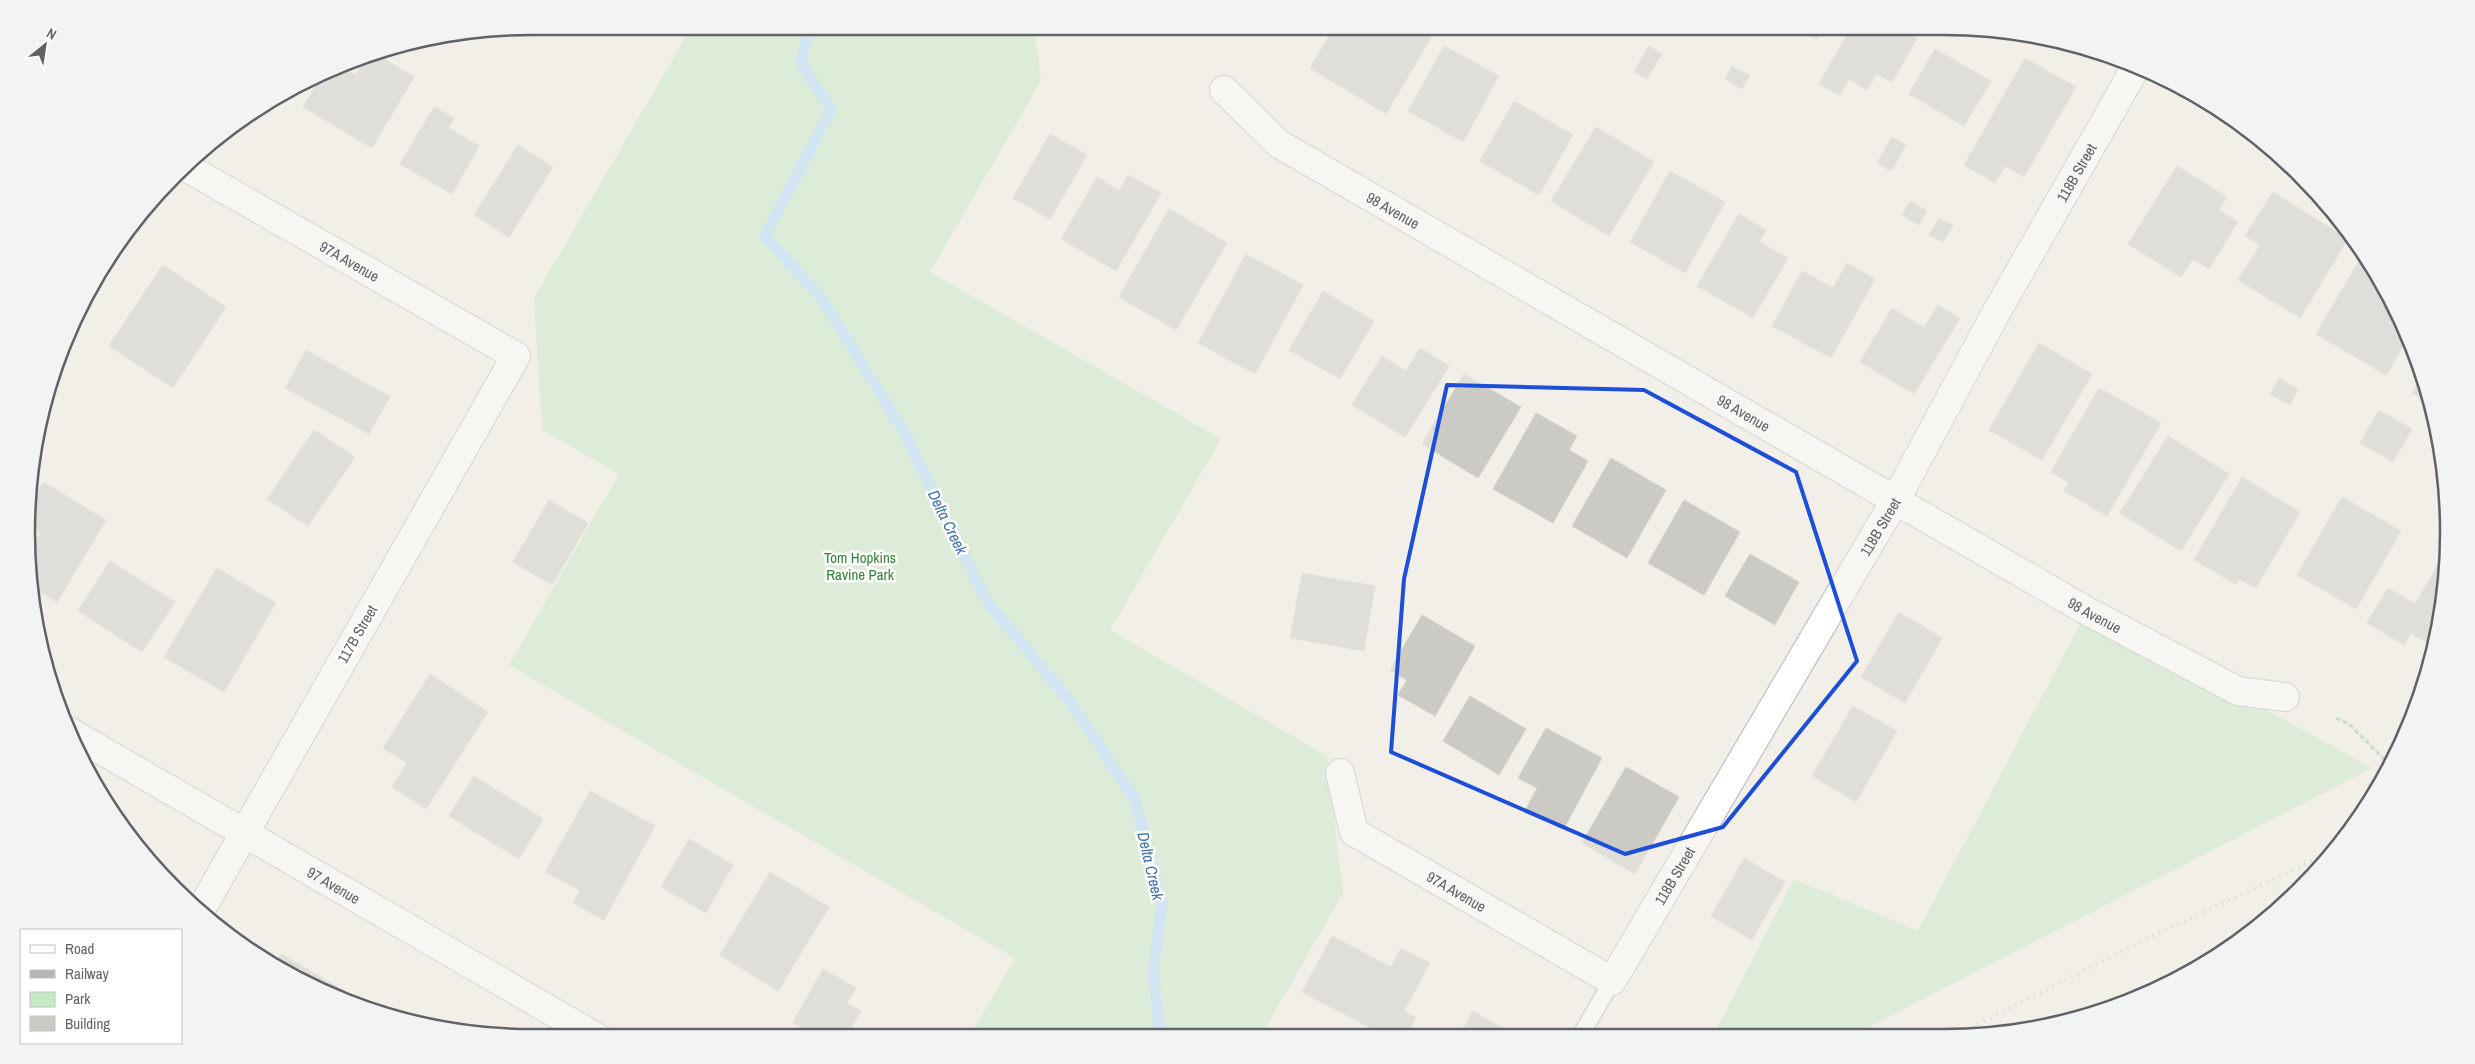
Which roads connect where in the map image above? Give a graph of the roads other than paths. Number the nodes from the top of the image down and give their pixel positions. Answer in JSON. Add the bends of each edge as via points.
{"nodes":[{"id":1,"x":2133,"y":73,"type":"edge"},
{"id":2,"x":1224,"y":90,"type":"dead end"},
{"id":3,"x":192,"y":170,"type":"edge"},
{"id":4,"x":516,"y":356,"type":"joint"},
{"id":5,"x":1896,"y":499,"type":"junction"},
{"id":6,"x":2285,"y":697,"type":"dead end"},
{"id":7,"x":80,"y":738,"type":"edge"},
{"id":8,"x":1340,"y":773,"type":"dead end"},
{"id":9,"x":244,"y":832,"type":"junction"},
{"id":10,"x":203,"y":905,"type":"edge"},
{"id":11,"x":1612,"y":980,"type":"junction"},
{"id":12,"x":583,"y":1029,"type":"edge"},
{"id":13,"x":1584,"y":1029,"type":"edge"}],
"edges":[{"from":1,"to":5,"type":"street","name":"118B Street","via":[[1996,313]]},
{"from":2,"to":5,"type":"street","name":"98 Avenue","via":[[1279,144]]},
{"from":3,"to":4,"type":"street","name":"97A Avenue"},
{"from":4,"to":9,"type":"street","name":"117B Street"},
{"from":5,"to":6,"type":"street","name":"98 Avenue","via":[[2087,611],[2238,691]]},
{"from":5,"to":11,"type":"street","name":"118B Street"},
{"from":7,"to":9,"type":"street","name":"97 Avenue"},
{"from":8,"to":11,"type":"street","name":"97A Avenue","via":[[1354,832]]},
{"from":9,"to":10,"type":"street","name":"117B Street"},
{"from":9,"to":12,"type":"street","name":"97 Avenue"},
{"from":11,"to":13,"type":"lane"}]}
